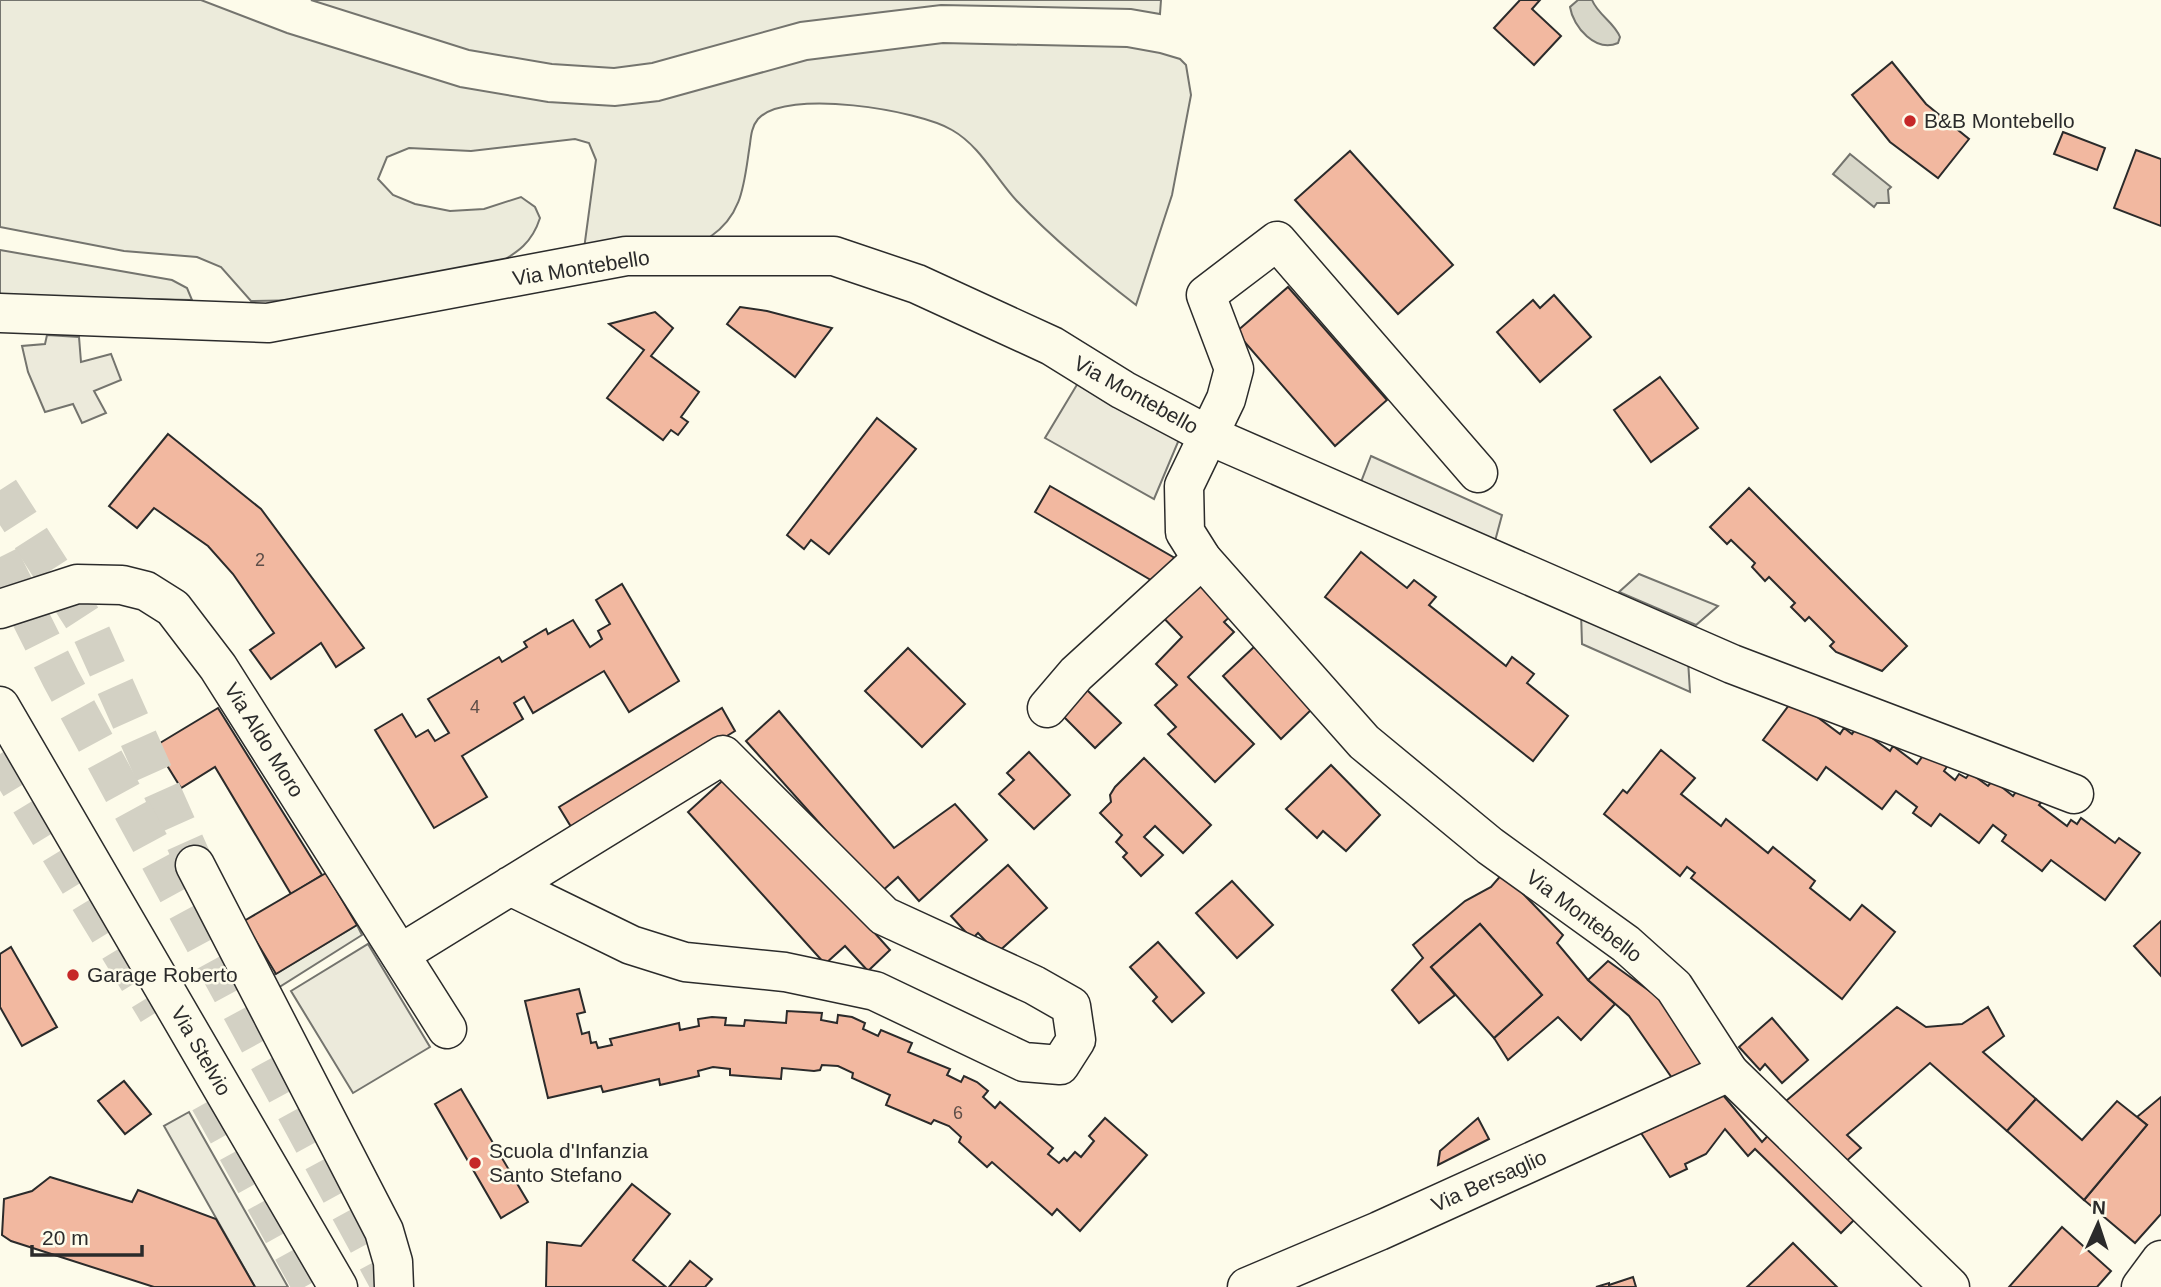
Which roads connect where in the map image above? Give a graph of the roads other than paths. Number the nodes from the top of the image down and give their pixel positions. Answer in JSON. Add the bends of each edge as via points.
{"nodes":[{"id":1,"x":0,"y":313,"type":"edge"},
{"id":2,"x":1208,"y":435,"type":"junction"},
{"id":3,"x":1478,"y":473,"type":"dead end"},
{"id":4,"x":1202,"y":559,"type":"junction"},
{"id":5,"x":0,"y":609,"type":"edge"},
{"id":6,"x":0,"y":706,"type":"edge"},
{"id":7,"x":1047,"y":708,"type":"dead end"},
{"id":8,"x":2074,"y":794,"type":"dead end"},
{"id":9,"x":195,"y":865,"type":"tunnel mouth"},
{"id":10,"x":510,"y":886,"type":"junction"},
{"id":11,"x":400,"y":954,"type":"junction"},
{"id":12,"x":447,"y":1029,"type":"dead end"},
{"id":13,"x":1729,"y":1072,"type":"junction"},
{"id":14,"x":338,"y":1287,"type":"edge"},
{"id":15,"x":394,"y":1287,"type":"edge"},
{"id":16,"x":1247,"y":1287,"type":"edge"},
{"id":17,"x":1950,"y":1287,"type":"edge"}],
"edges":[{"from":1,"to":2,"type":"main road","name":"Via Montebello","via":[[268,323],[626,256],[834,256],[917,284],[1052,346]]},
{"from":2,"to":3,"type":"main road","name":"Via Montebello","via":[[1226,399],[1234,369],[1206,295],[1277,240]]},
{"from":2,"to":4,"type":"main road","name":"Via Montebello","via":[[1184,486],[1185,532]]},
{"from":2,"to":8,"type":"main road","name":"Via Montebello","via":[[1732,664]]},
{"from":4,"to":7,"type":"main road","via":[[1076,674]]},
{"from":4,"to":13,"type":"main road","name":"Via Montebello","via":[[1364,742],[1490,846],[1626,944],[1674,987]]},
{"from":5,"to":11,"type":"main road","name":"Via Aldo Moro","via":[[77,584],[134,588],[173,608],[218,667]]},
{"from":6,"to":14,"type":"main road","name":"Via Stelvio"},
{"from":9,"to":15,"type":"main road","via":[[384,1231]]},
{"from":10,"to":10,"type":"main road","via":[[723,755],[884,916],[1071,1006],[1076,1040],[1060,1065],[1024,1062],[875,991],[785,972],[685,962],[631,945]]},
{"from":10,"to":11,"type":"main road"},
{"from":11,"to":12,"type":"main road","name":"Via Aldo Moro"},
{"from":13,"to":16,"type":"main road","name":"Via Bersaglio"},
{"from":13,"to":17,"type":"main road","name":"Via Montebello"}]}
